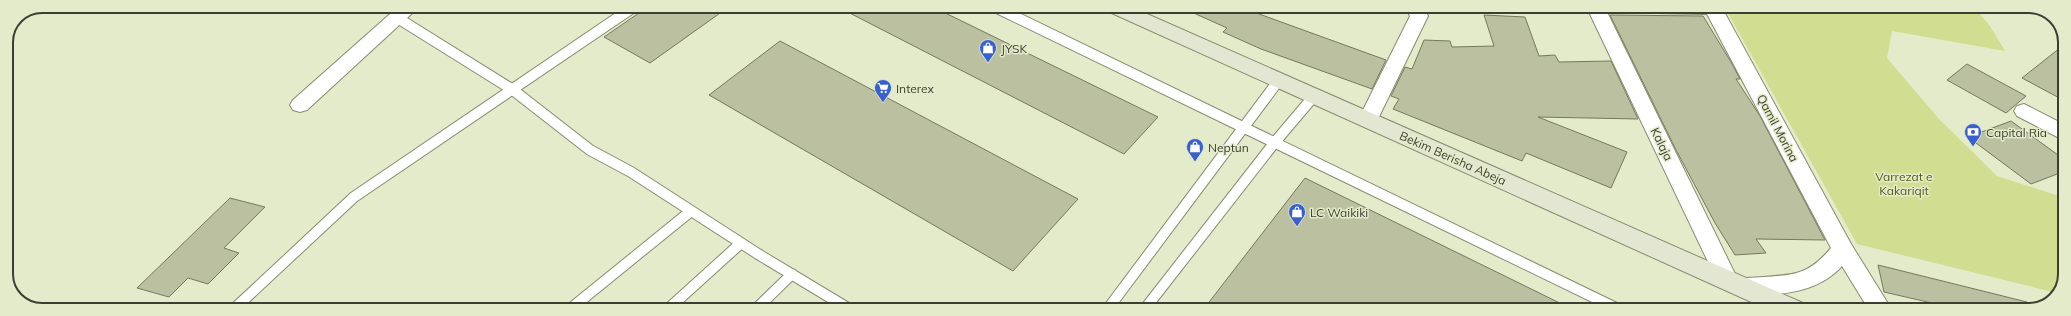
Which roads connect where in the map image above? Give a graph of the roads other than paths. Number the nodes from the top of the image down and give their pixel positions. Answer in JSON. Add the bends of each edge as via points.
{"nodes":[{"id":1,"x":401,"y":13,"type":"edge"},
{"id":2,"x":625,"y":13,"type":"edge"},
{"id":3,"x":1007,"y":13,"type":"edge"},
{"id":4,"x":1128,"y":13,"type":"edge"},
{"id":5,"x":1418,"y":13,"type":"edge"},
{"id":6,"x":1599,"y":13,"type":"edge"},
{"id":7,"x":1715,"y":13,"type":"edge"},
{"id":8,"x":396,"y":17,"type":"junction"},
{"id":9,"x":1278,"y":80,"type":"junction"},
{"id":10,"x":513,"y":90,"type":"junction"},
{"id":11,"x":1314,"y":96,"type":"junction"},
{"id":12,"x":300,"y":105,"type":"dead end"},
{"id":13,"x":2024,"y":111,"type":"dead end"},
{"id":14,"x":1368,"y":120,"type":"junction"},
{"id":15,"x":1243,"y":127,"type":"junction"},
{"id":16,"x":2058,"y":130,"type":"edge"},
{"id":17,"x":1275,"y":142,"type":"junction"},
{"id":18,"x":691,"y":211,"type":"junction"},
{"id":19,"x":741,"y":243,"type":"junction"},
{"id":20,"x":1843,"y":250,"type":"junction"},
{"id":21,"x":792,"y":274,"type":"junction"},
{"id":22,"x":1735,"y":284,"type":"junction"},
{"id":23,"x":241,"y":303,"type":"edge"},
{"id":24,"x":579,"y":303,"type":"edge"},
{"id":25,"x":675,"y":303,"type":"edge"},
{"id":26,"x":762,"y":303,"type":"edge"},
{"id":27,"x":840,"y":303,"type":"edge"},
{"id":28,"x":1113,"y":303,"type":"edge"},
{"id":29,"x":1149,"y":303,"type":"edge"},
{"id":30,"x":1602,"y":303,"type":"edge"},
{"id":31,"x":1778,"y":303,"type":"edge"},
{"id":32,"x":1876,"y":303,"type":"edge"}],
"edges":[{"from":1,"to":8,"type":"street"},
{"from":2,"to":10,"type":"lane"},
{"from":3,"to":15,"type":"lane"},
{"from":4,"to":9,"type":"street","name":"Bekim Berisha Abeja"},
{"from":5,"to":14,"type":"street","via":[[1419,16]]},
{"from":6,"to":22,"type":"street","name":"Kalaja"},
{"from":7,"to":20,"type":"street","name":"Qamil Morina"},
{"from":8,"to":10,"type":"lane"},
{"from":8,"to":12,"type":"street"},
{"from":9,"to":11,"type":"street","name":"Bekim Berisha Abeja"},
{"from":9,"to":15,"type":"lane"},
{"from":10,"to":18,"type":"lane","via":[[590,150],[631,172]]},
{"from":10,"to":23,"type":"lane","via":[[354,197]]},
{"from":11,"to":14,"type":"street","name":"Bekim Berisha Abeja"},
{"from":11,"to":17,"type":"lane"},
{"from":13,"to":16,"type":"street"},
{"from":14,"to":22,"type":"street","name":"Bekim Berisha Abeja"},
{"from":15,"to":17,"type":"lane"},
{"from":15,"to":28,"type":"lane"},
{"from":17,"to":29,"type":"lane"},
{"from":17,"to":30,"type":"lane"},
{"from":18,"to":19,"type":"lane"},
{"from":18,"to":24,"type":"lane"},
{"from":19,"to":21,"type":"lane"},
{"from":19,"to":25,"type":"lane"},
{"from":20,"to":22,"type":"street","via":[[1821,273],[1804,280],[1766,286]]},
{"from":20,"to":32,"type":"street","name":"Qamil Morina"},
{"from":21,"to":26,"type":"lane"},
{"from":21,"to":27,"type":"lane"},
{"from":22,"to":31,"type":"street","name":"Bekim Berisha Abeja"}]}
